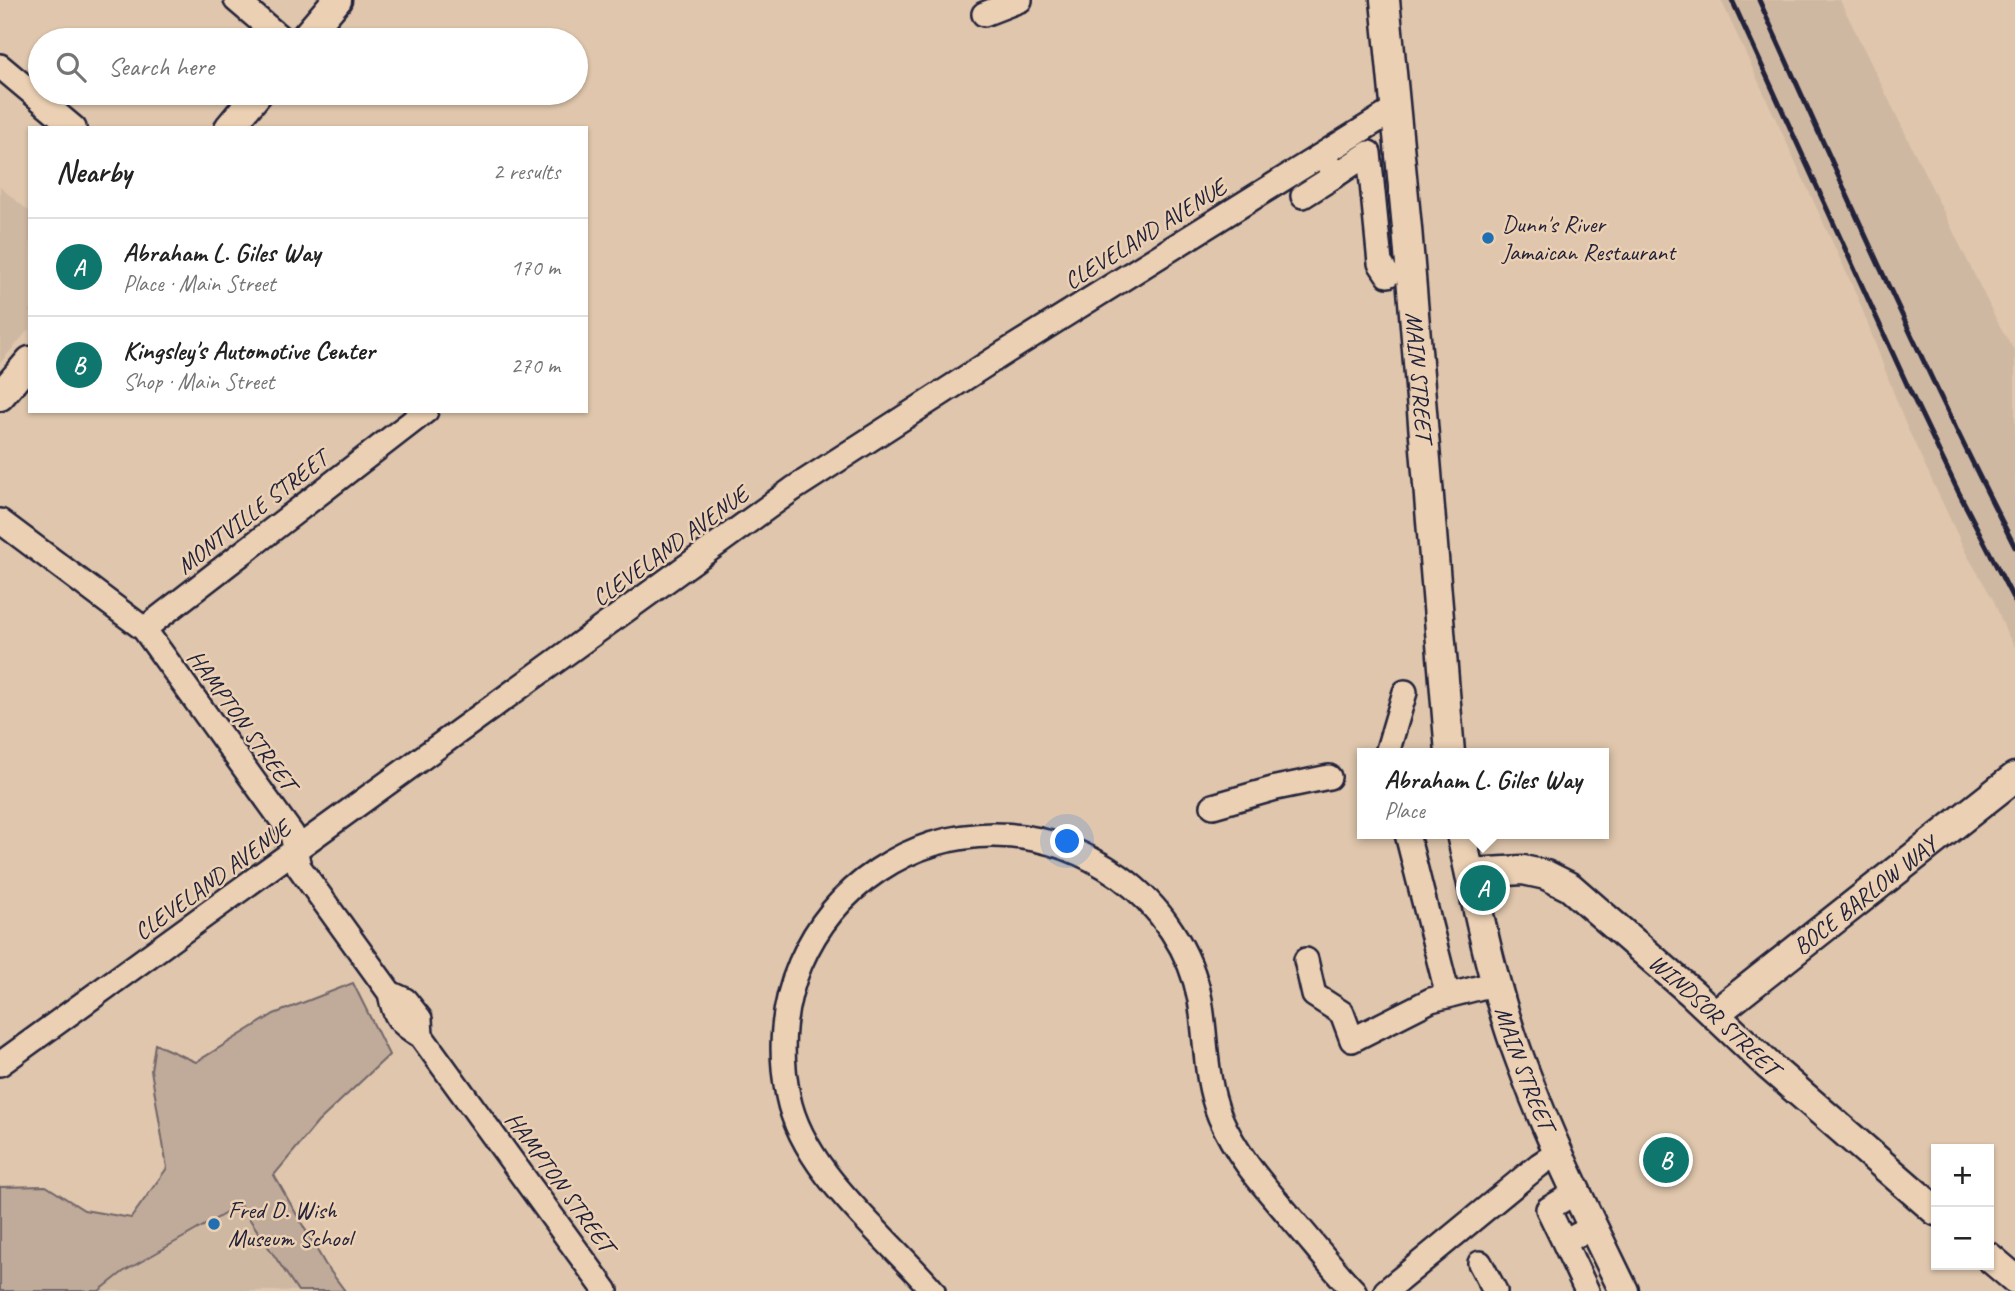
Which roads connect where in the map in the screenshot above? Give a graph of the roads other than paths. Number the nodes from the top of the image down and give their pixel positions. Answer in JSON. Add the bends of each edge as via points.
{"nodes":[{"id":1,"x":236,"y":0,"type":"edge"},
{"id":2,"x":337,"y":0,"type":"edge"},
{"id":3,"x":1020,"y":0,"type":"edge"},
{"id":4,"x":1385,"y":0,"type":"edge"},
{"id":5,"x":984,"y":14,"type":"dead end"},
{"id":6,"x":270,"y":28,"type":"edge"},
{"id":7,"x":313,"y":28,"type":"edge"},
{"id":8,"x":0,"y":66,"type":"edge"},
{"id":9,"x":28,"y":89,"type":"edge"},
{"id":10,"x":47,"y":105,"type":"edge"},
{"id":11,"x":248,"y":105,"type":"edge"},
{"id":12,"x":1397,"y":108,"type":"junction"},
{"id":13,"x":72,"y":126,"type":"edge"},
{"id":14,"x":231,"y":126,"type":"edge"},
{"id":15,"x":1322,"y":155,"type":"junction"},
{"id":16,"x":1336,"y":175,"type":"junction"},
{"id":17,"x":1303,"y":196,"type":"dead end"},
{"id":18,"x":1388,"y":275,"type":"dead end"},
{"id":19,"x":28,"y":363,"type":"edge"},
{"id":20,"x":0,"y":396,"type":"edge"},
{"id":21,"x":423,"y":413,"type":"edge"},
{"id":22,"x":0,"y":521,"type":"edge"},
{"id":23,"x":144,"y":629,"type":"junction"},
{"id":24,"x":1405,"y":692,"type":"dead end"},
{"id":25,"x":1388,"y":748,"type":"edge"},
{"id":26,"x":1450,"y":748,"type":"edge"},
{"id":27,"x":1329,"y":777,"type":"dead end"},
{"id":28,"x":2015,"y":777,"type":"edge"},
{"id":29,"x":1213,"y":806,"type":"dead end"},
{"id":30,"x":1408,"y":839,"type":"edge"},
{"id":31,"x":1462,"y":839,"type":"edge"},
{"id":32,"x":296,"y":851,"type":"junction"},
{"id":33,"x":1470,"y":873,"type":"junction"},
{"id":34,"x":1306,"y":960,"type":"dead end"},
{"id":35,"x":1497,"y":983,"type":"junction"},
{"id":36,"x":1448,"y":996,"type":"junction"},
{"id":37,"x":1715,"y":1014,"type":"junction"},
{"id":38,"x":0,"y":1064,"type":"edge"},
{"id":39,"x":1557,"y":1153,"type":"junction"},
{"id":40,"x":1576,"y":1192,"type":"junction"},
{"id":41,"x":1931,"y":1207,"type":"edge"},
{"id":42,"x":1593,"y":1227,"type":"junction"},
{"id":43,"x":1564,"y":1242,"type":"junction"},
{"id":44,"x":1994,"y":1261,"type":"edge"},
{"id":45,"x":1480,"y":1263,"type":"dead end"},
{"id":46,"x":2015,"y":1279,"type":"edge"},
{"id":47,"x":1615,"y":1288,"type":"edge"},
{"id":48,"x":606,"y":1291,"type":"edge"},
{"id":49,"x":933,"y":1291,"type":"edge"},
{"id":50,"x":1354,"y":1291,"type":"edge"},
{"id":51,"x":1386,"y":1291,"type":"edge"},
{"id":52,"x":1495,"y":1291,"type":"edge"},
{"id":53,"x":1587,"y":1291,"type":"edge"}],
"edges":[{"from":1,"to":6,"type":"street"},
{"from":2,"to":7,"type":"main road"},
{"from":3,"to":5,"type":"street"},
{"from":4,"to":12,"type":"main road","name":"MAIN STREET"},
{"from":8,"to":9,"type":"street"},
{"from":10,"to":13,"type":"street"},
{"from":11,"to":14,"type":"main road"},
{"from":12,"to":15,"type":"street","name":"CLEVELAND AVENUE"},
{"from":12,"to":26,"type":"main road","name":"MAIN STREET"},
{"from":15,"to":16,"type":"street"},
{"from":15,"to":32,"type":"street","name":"CLEVELAND AVENUE","via":[[793,489]]},
{"from":16,"to":17,"type":"street"},
{"from":16,"to":18,"type":"street","via":[[1369,153],[1380,264]]},
{"from":19,"to":20,"type":"main road"},
{"from":21,"to":23,"type":"street","name":"MONTVILLE STREET"},
{"from":22,"to":23,"type":"street","name":"HAMPTON STREET"},
{"from":23,"to":32,"type":"street","name":"HAMPTON STREET","via":[[292,834]]},
{"from":24,"to":25,"type":"street"},
{"from":27,"to":29,"type":"street"},
{"from":28,"to":37,"type":"main road","name":"BOCE BARLOW WAY"},
{"from":30,"to":36,"type":"street"},
{"from":31,"to":33,"type":"main road","name":"MAIN STREET"},
{"from":32,"to":38,"type":"street","name":"CLEVELAND AVENUE"},
{"from":32,"to":48,"type":"street","name":"HAMPTON STREET","via":[[299,867],[390,993],[393,1011],[405,1027],[421,1036]]},
{"from":33,"to":35,"type":"main road","name":"MAIN STREET"},
{"from":33,"to":37,"type":"main road","name":"WINDSOR STREET","via":[[1523,870],[1558,880]]},
{"from":34,"to":36,"type":"street","via":[[1314,995],[1342,1013],[1352,1040]]},
{"from":35,"to":36,"type":"street"},
{"from":35,"to":39,"type":"main road","name":"MAIN STREET","via":[[1520,1059]]},
{"from":37,"to":41,"type":"main road","name":"WINDSOR STREET"},
{"from":39,"to":40,"type":"main road","name":"MAIN STREET"},
{"from":39,"to":51,"type":"street"},
{"from":40,"to":42,"type":"main road","name":"MAIN STREET"},
{"from":40,"to":43,"type":"street","via":[[1548,1209]]},
{"from":42,"to":43,"type":"street"},
{"from":42,"to":47,"type":"main road","name":"MAIN STREET"},
{"from":43,"to":53,"type":"street"},
{"from":44,"to":46,"type":"main road"},
{"from":45,"to":52,"type":"street"},
{"from":49,"to":50,"type":"street","via":[[814,1157],[788,1099],[784,1019],[804,955],[848,893],[902,856],[929,845],[983,836],[1030,839],[1091,859],[1142,894],[1172,930],[1194,974],[1211,1086],[1234,1147]]}]}
